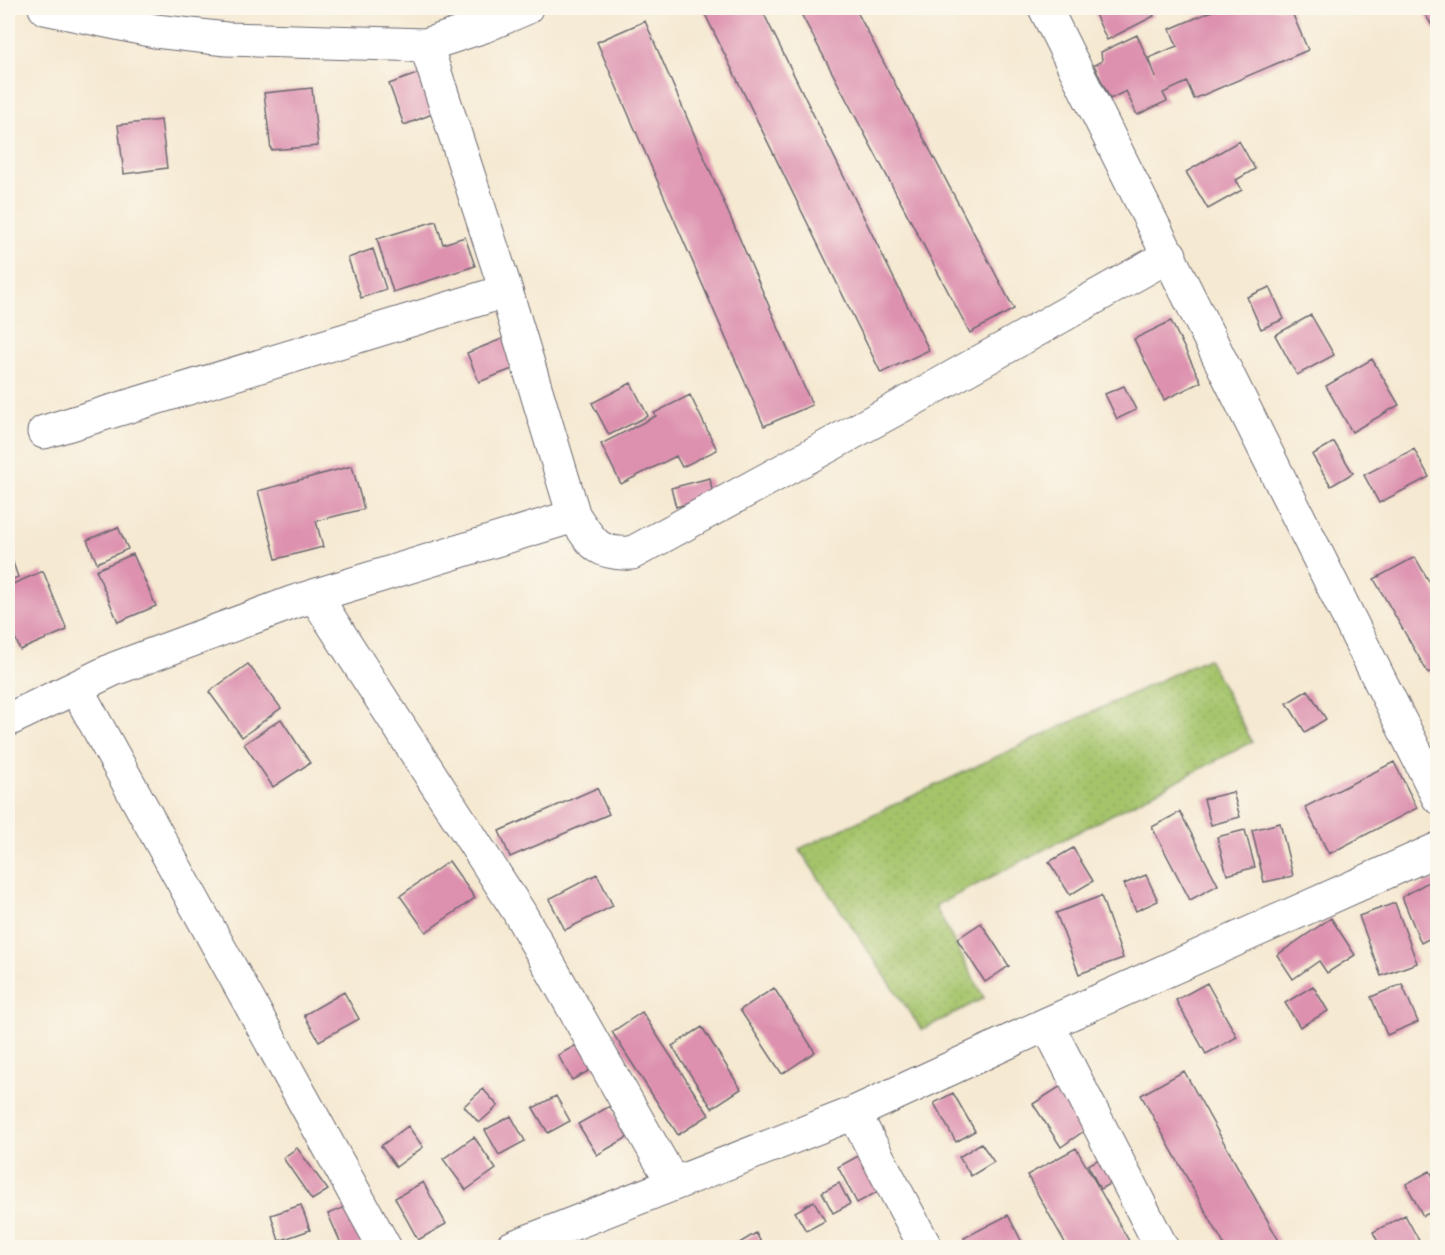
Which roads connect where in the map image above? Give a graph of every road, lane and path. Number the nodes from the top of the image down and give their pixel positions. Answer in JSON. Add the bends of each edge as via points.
{"nodes":[{"id":1,"x":45,"y":8,"type":"edge"},
{"id":2,"x":526,"y":8,"type":"edge"},
{"id":3,"x":1045,"y":8,"type":"edge"},
{"id":4,"x":426,"y":45,"type":"junction"},
{"id":5,"x":1170,"y":255,"type":"junction"},
{"id":6,"x":506,"y":291,"type":"junction"},
{"id":7,"x":44,"y":432,"type":"dead end"},
{"id":8,"x":574,"y":516,"type":"junction"},
{"id":9,"x":315,"y":596,"type":"junction"},
{"id":10,"x":75,"y":688,"type":"junction"},
{"id":11,"x":8,"y":720,"type":"edge"},
{"id":12,"x":1437,"y":797,"type":"edge"},
{"id":13,"x":1437,"y":849,"type":"edge"},
{"id":14,"x":1047,"y":1024,"type":"junction"},
{"id":15,"x":854,"y":1113,"type":"junction"},
{"id":16,"x":673,"y":1183,"type":"junction"},
{"id":17,"x":384,"y":1248,"type":"edge"},
{"id":18,"x":511,"y":1248,"type":"edge"},
{"id":19,"x":926,"y":1248,"type":"edge"},
{"id":20,"x":1162,"y":1248,"type":"edge"}],
"edges":[{"from":1,"to":4,"type":"street","via":[[155,31],[226,39]]},
{"from":2,"to":4,"type":"street"},
{"from":3,"to":5,"type":"street"},
{"from":4,"to":6,"type":"street"},
{"from":5,"to":8,"type":"street","via":[[632,553],[614,554],[595,545]]},
{"from":5,"to":12,"type":"street"},
{"from":6,"to":7,"type":"street"},
{"from":6,"to":8,"type":"street"},
{"from":8,"to":9,"type":"street"},
{"from":9,"to":10,"type":"street","via":[[114,669]]},
{"from":9,"to":16,"type":"street","via":[[519,912]]},
{"from":10,"to":11,"type":"street"},
{"from":10,"to":17,"type":"street"},
{"from":13,"to":14,"type":"street"},
{"from":14,"to":15,"type":"street"},
{"from":14,"to":20,"type":"street"},
{"from":15,"to":16,"type":"street"},
{"from":15,"to":19,"type":"street"},
{"from":16,"to":18,"type":"street"}]}
